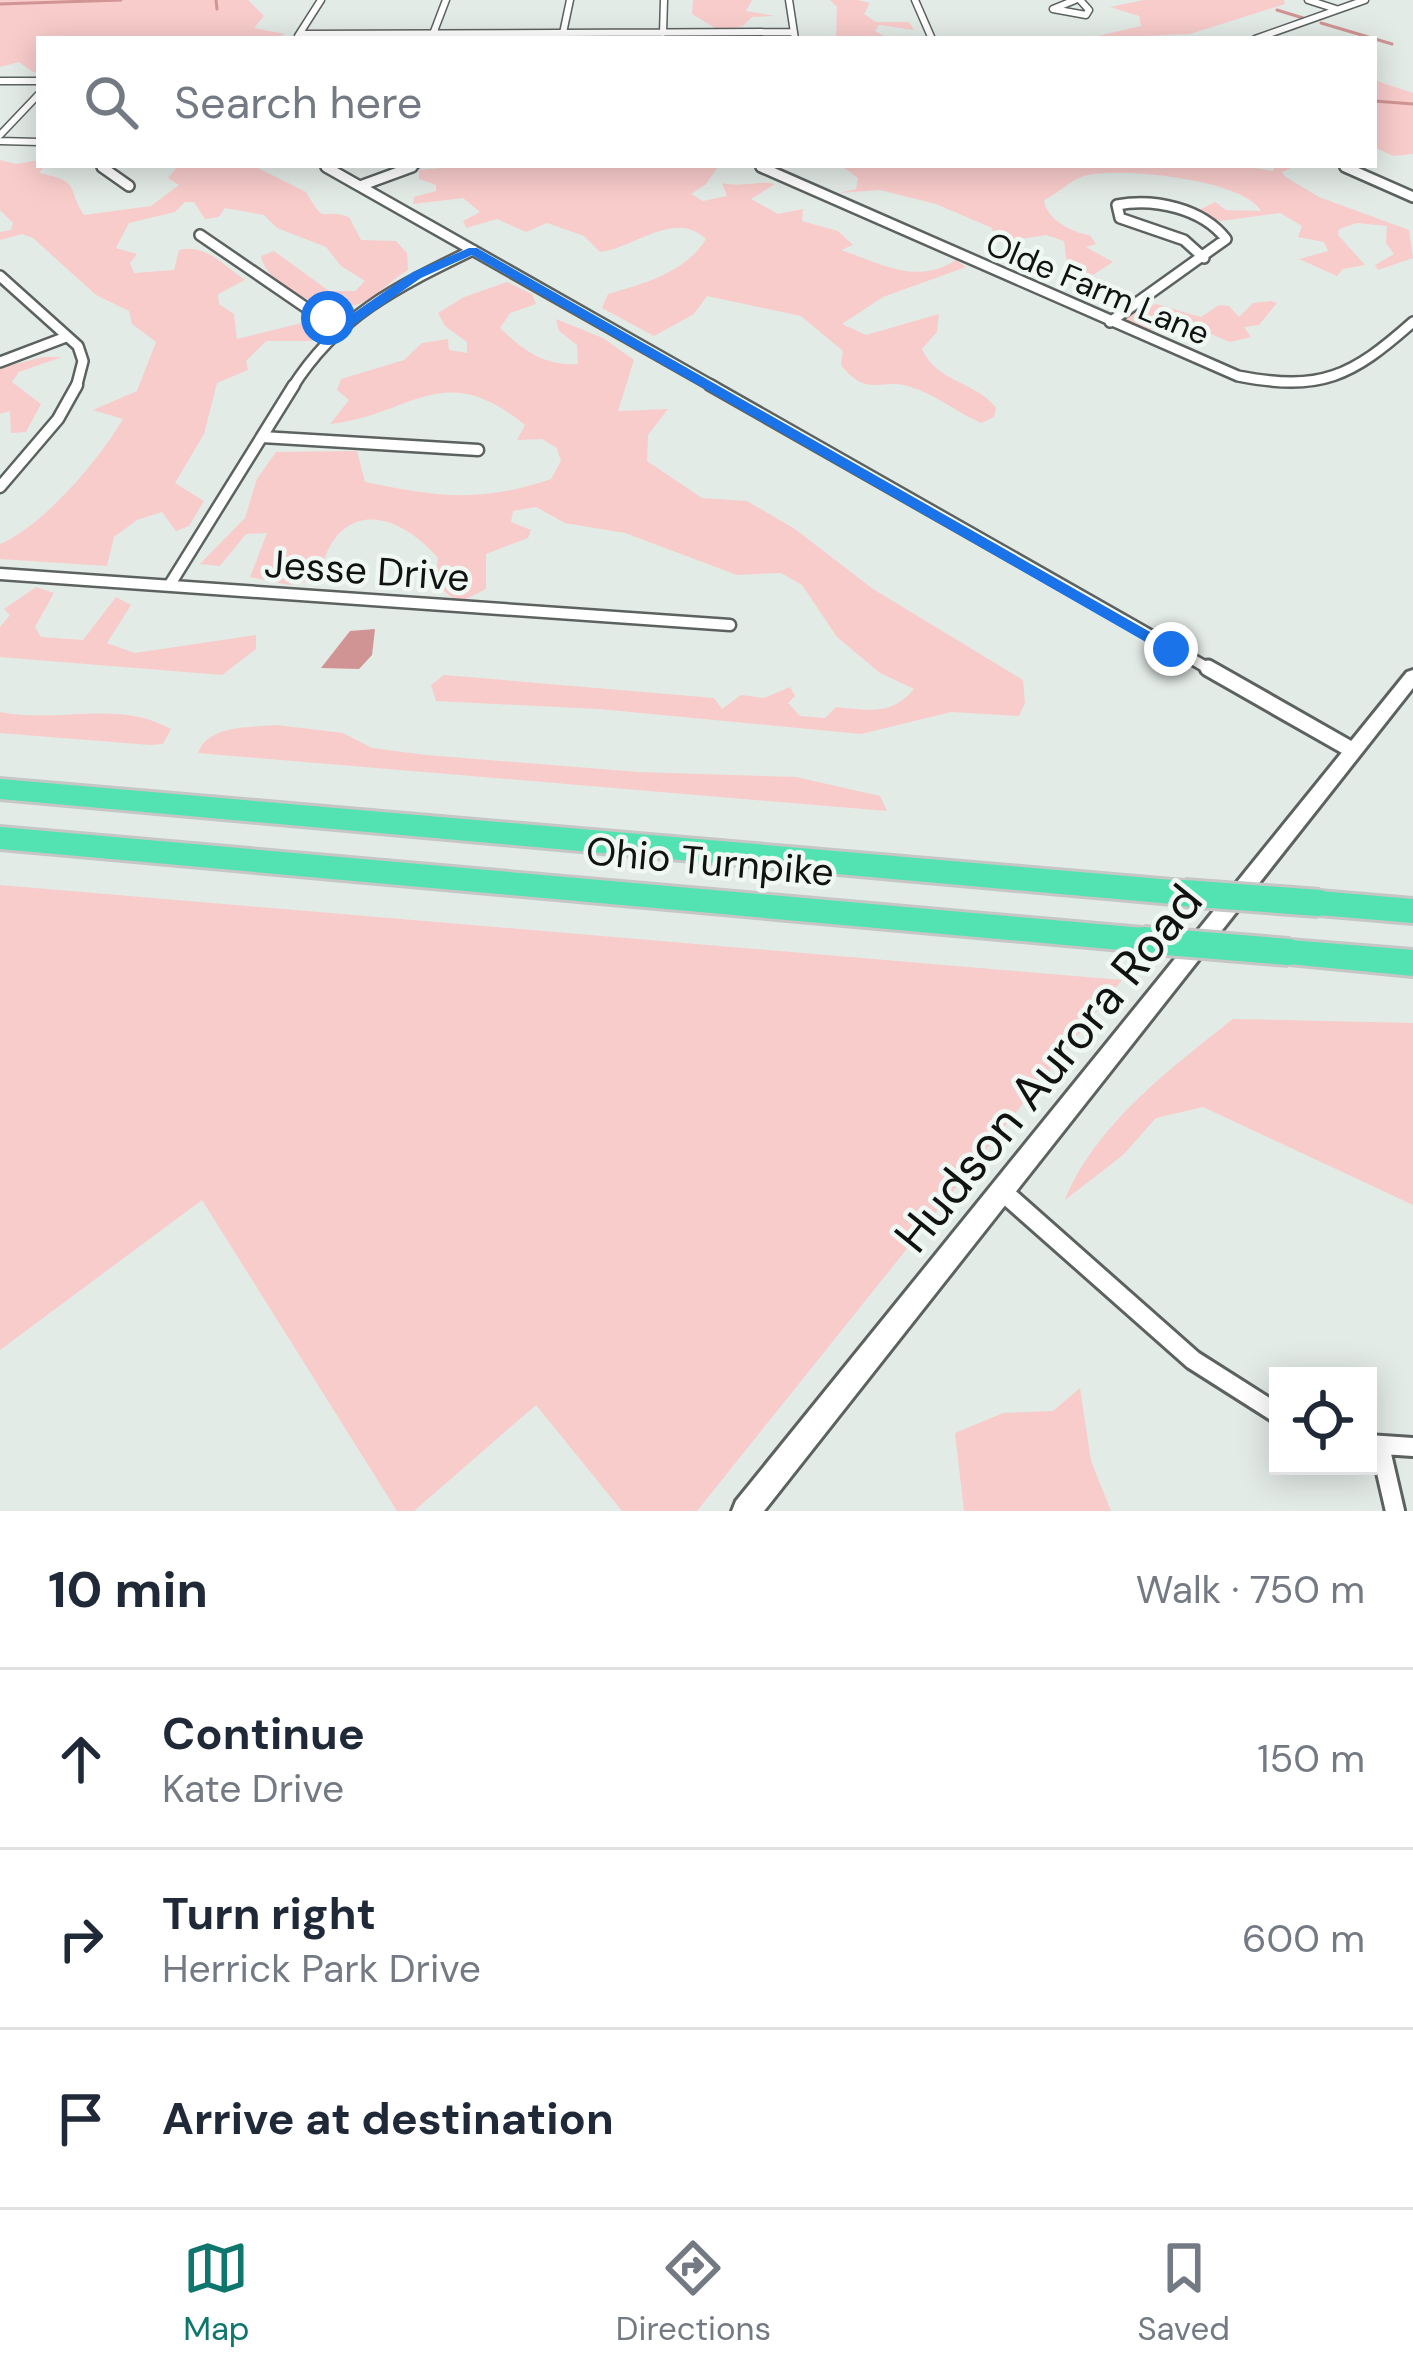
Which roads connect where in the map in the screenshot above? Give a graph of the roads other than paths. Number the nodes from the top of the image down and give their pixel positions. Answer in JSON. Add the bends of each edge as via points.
{"nodes":[{"id":1,"x":322,"y":0,"type":"edge"},
{"id":2,"x":446,"y":0,"type":"edge"},
{"id":3,"x":570,"y":0,"type":"edge"},
{"id":4,"x":664,"y":0,"type":"edge"},
{"id":5,"x":789,"y":0,"type":"edge"},
{"id":6,"x":915,"y":0,"type":"edge"},
{"id":7,"x":1078,"y":0,"type":"edge"},
{"id":8,"x":1308,"y":0,"type":"edge"},
{"id":9,"x":1364,"y":0,"type":"edge"},
{"id":10,"x":1336,"y":9,"type":"junction"},
{"id":11,"x":563,"y":33,"type":"junction"},
{"id":12,"x":663,"y":33,"type":"junction"},
{"id":13,"x":433,"y":34,"type":"junction"},
{"id":14,"x":298,"y":36,"type":"edge"},
{"id":15,"x":794,"y":36,"type":"edge"},
{"id":16,"x":931,"y":36,"type":"edge"},
{"id":17,"x":1263,"y":36,"type":"edge"},
{"id":18,"x":0,"y":81,"type":"edge"},
{"id":19,"x":36,"y":81,"type":"edge"},
{"id":20,"x":36,"y":97,"type":"edge"},
{"id":21,"x":0,"y":138,"type":"edge"},
{"id":22,"x":36,"y":142,"type":"edge"},
{"id":23,"x":102,"y":168,"type":"edge"},
{"id":24,"x":328,"y":168,"type":"edge"},
{"id":25,"x":409,"y":168,"type":"edge"},
{"id":26,"x":762,"y":168,"type":"edge"},
{"id":27,"x":1348,"y":168,"type":"edge"},
{"id":28,"x":129,"y":186,"type":"dead end"},
{"id":29,"x":360,"y":186,"type":"junction"},
{"id":30,"x":1413,"y":197,"type":"edge"},
{"id":31,"x":200,"y":235,"type":"dead end"},
{"id":32,"x":473,"y":250,"type":"junction"},
{"id":33,"x":1204,"y":258,"type":"junction"},
{"id":34,"x":0,"y":276,"type":"edge"},
{"id":35,"x":1110,"y":322,"type":"junction"},
{"id":36,"x":1413,"y":322,"type":"edge"},
{"id":37,"x":346,"y":324,"type":"junction"},
{"id":38,"x":65,"y":337,"type":"junction"},
{"id":39,"x":0,"y":362,"type":"edge"},
{"id":40,"x":262,"y":436,"type":"junction"},
{"id":41,"x":478,"y":450,"type":"dead end"},
{"id":42,"x":0,"y":487,"type":"edge"},
{"id":43,"x":0,"y":574,"type":"edge"},
{"id":44,"x":169,"y":586,"type":"junction"},
{"id":45,"x":730,"y":626,"type":"dead end"},
{"id":46,"x":1413,"y":676,"type":"edge"},
{"id":47,"x":1352,"y":751,"type":"junction"},
{"id":48,"x":0,"y":789,"type":"edge"},
{"id":49,"x":0,"y":838,"type":"edge"},
{"id":50,"x":1413,"y":911,"type":"edge"},
{"id":51,"x":1413,"y":962,"type":"edge"},
{"id":52,"x":1003,"y":1191,"type":"junction"},
{"id":53,"x":1269,"y":1408,"type":"edge"},
{"id":54,"x":1377,"y":1445,"type":"edge"},
{"id":55,"x":1413,"y":1447,"type":"edge"},
{"id":56,"x":1377,"y":1454,"type":"edge"},
{"id":57,"x":746,"y":1511,"type":"edge"},
{"id":58,"x":1395,"y":1511,"type":"edge"}],
"edges":[{"from":1,"to":14,"type":"street"},
{"from":2,"to":13,"type":"street"},
{"from":3,"to":11,"type":"street"},
{"from":4,"to":12,"type":"street"},
{"from":5,"to":15,"type":"street"},
{"from":6,"to":16,"type":"street"},
{"from":7,"to":7,"type":"street","via":[[1053,9],[1086,15]]},
{"from":8,"to":10,"type":"street"},
{"from":9,"to":10,"type":"street"},
{"from":10,"to":17,"type":"street"},
{"from":11,"to":12,"type":"street"},
{"from":11,"to":13,"type":"street"},
{"from":12,"to":15,"type":"street"},
{"from":13,"to":14,"type":"street"},
{"from":18,"to":19,"type":"street"},
{"from":20,"to":21,"type":"street"},
{"from":21,"to":22,"type":"street"},
{"from":23,"to":28,"type":"street"},
{"from":24,"to":29,"type":"street"},
{"from":25,"to":29,"type":"street"},
{"from":26,"to":35,"type":"street","name":"Olde Farm Lane"},
{"from":27,"to":30,"type":"street"},
{"from":29,"to":32,"type":"street"},
{"from":31,"to":37,"type":"street","via":[[308,309]]},
{"from":32,"to":37,"type":"street","via":[[417,275]]},
{"from":32,"to":47,"type":"street"},
{"from":33,"to":33,"type":"street","via":[[1226,239],[1212,223],[1140,201],[1114,209],[1184,240]]},
{"from":33,"to":35,"type":"street"},
{"from":34,"to":38,"type":"street"},
{"from":35,"to":36,"type":"street","name":"Olde Farm Lane","via":[[1238,376],[1304,386],[1347,378]]},
{"from":37,"to":40,"type":"street","via":[[311,356]]},
{"from":38,"to":39,"type":"street"},
{"from":38,"to":42,"type":"street","via":[[84,357],[81,385]]},
{"from":40,"to":41,"type":"street"},
{"from":40,"to":44,"type":"street"},
{"from":43,"to":44,"type":"street","name":"Jesse Drive"},
{"from":44,"to":45,"type":"street","name":"Jesse Drive"},
{"from":46,"to":47,"type":"street","name":"Hudson Aurora Road"},
{"from":47,"to":52,"type":"street","name":"Hudson Aurora Road"},
{"from":48,"to":50,"type":"highway","name":"Ohio Turnpike","bridge":true},
{"from":49,"to":51,"type":"highway","name":"Ohio Turnpike","bridge":true},
{"from":52,"to":53,"type":"street","via":[[1193,1360]]},
{"from":52,"to":57,"type":"street","name":"Hudson Aurora Road"},
{"from":54,"to":55,"type":"street"},
{"from":56,"to":58,"type":"street"}]}
